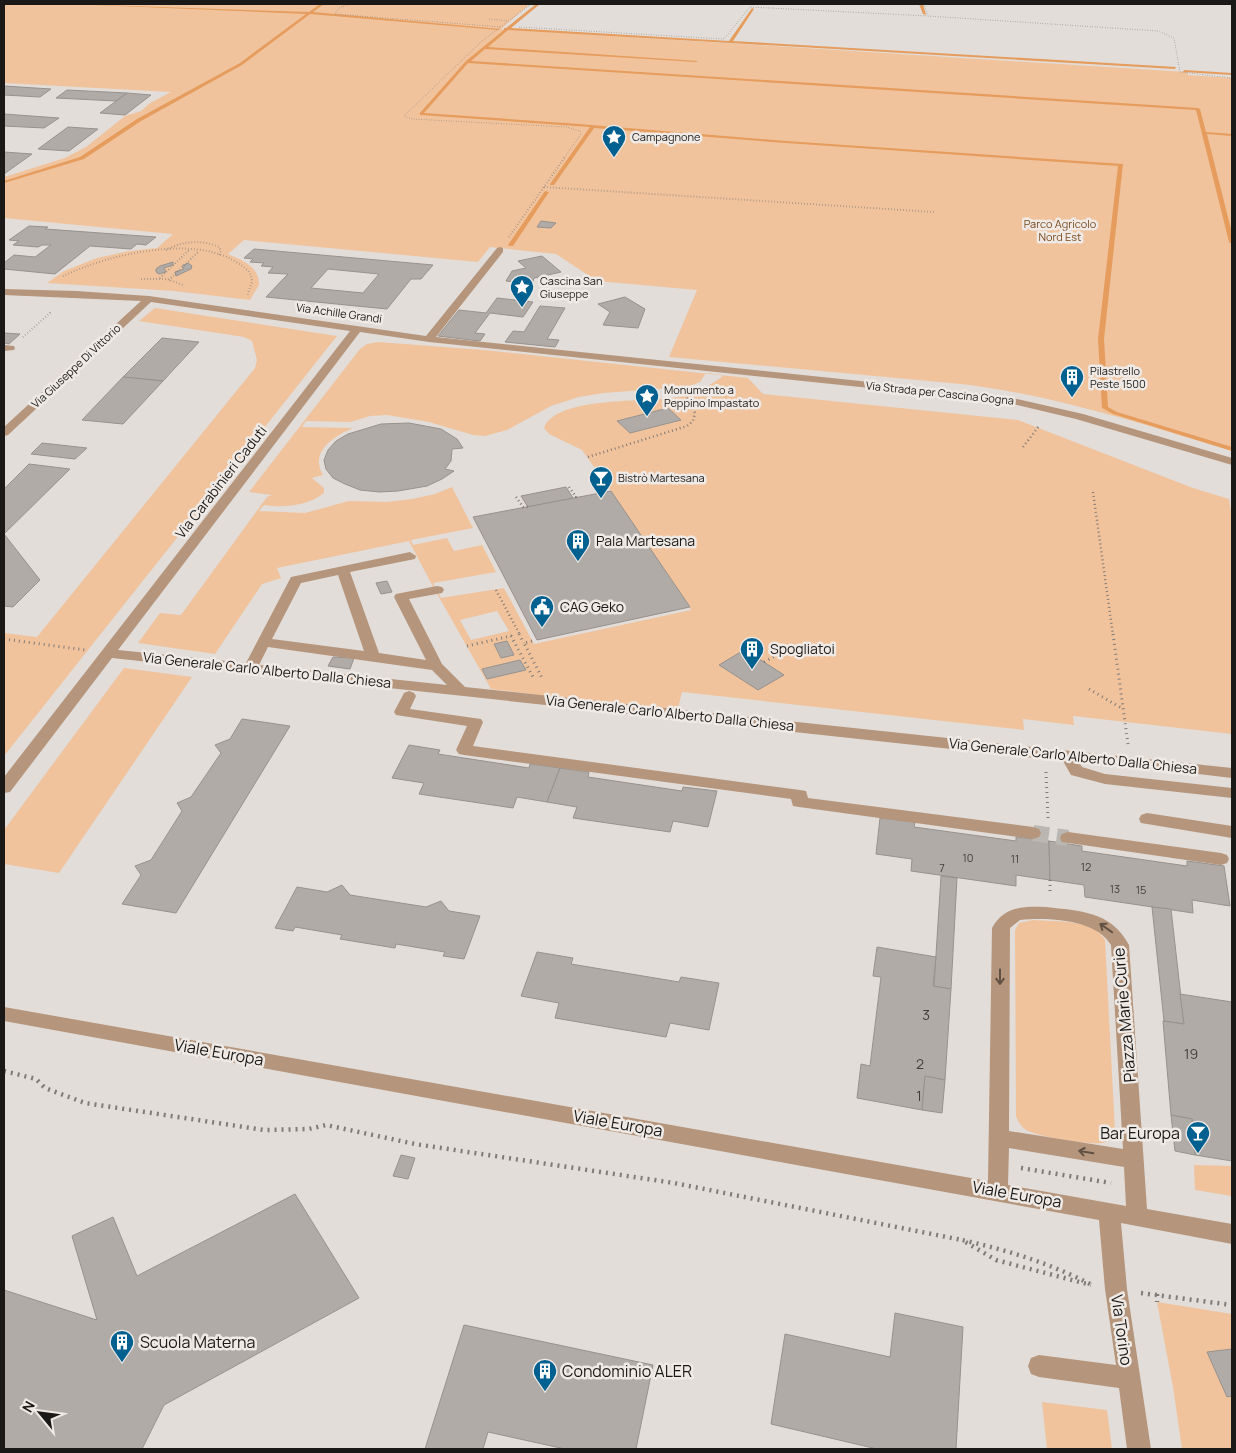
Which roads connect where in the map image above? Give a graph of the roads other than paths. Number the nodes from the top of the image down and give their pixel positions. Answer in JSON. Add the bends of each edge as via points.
{"nodes":[{"id":1,"x":500,"y":250,"type":"road end"},
{"id":2,"x":4,"y":292,"type":"edge"},
{"id":3,"x":149,"y":299,"type":"junction"},
{"id":4,"x":357,"y":329,"type":"junction"},
{"id":5,"x":429,"y":339,"type":"junction"},
{"id":6,"x":671,"y":365,"type":"joint"},
{"id":7,"x":9,"y":422,"type":"edge"},
{"id":8,"x":4,"y":433,"type":"edge"},
{"id":9,"x":1232,"y":462,"type":"edge"},
{"id":10,"x":410,"y":556,"type":"dead end"},
{"id":11,"x":343,"y":570,"type":"junction"},
{"id":12,"x":436,"y":590,"type":"dead end"},
{"id":13,"x":263,"y":642,"type":"junction"},
{"id":14,"x":108,"y":653,"type":"junction"},
{"id":15,"x":373,"y":656,"type":"junction"},
{"id":16,"x":436,"y":666,"type":"junction"},
{"id":17,"x":250,"y":669,"type":"junction"},
{"id":18,"x":461,"y":691,"type":"junction"},
{"id":19,"x":409,"y":696,"type":"dead end"},
{"id":20,"x":1068,"y":756,"type":"junction"},
{"id":21,"x":1232,"y":773,"type":"edge"},
{"id":22,"x":4,"y":788,"type":"edge"},
{"id":23,"x":1232,"y":793,"type":"edge"},
{"id":24,"x":1146,"y":819,"type":"dead end"},
{"id":25,"x":1232,"y":832,"type":"edge"},
{"id":26,"x":1033,"y":833,"type":"tunnel mouth"},
{"id":27,"x":1068,"y":838,"type":"tunnel mouth"},
{"id":28,"x":1221,"y":859,"type":"dead end"},
{"id":29,"x":4,"y":1014,"type":"edge"},
{"id":30,"x":999,"y":1138,"type":"junction"},
{"id":31,"x":1134,"y":1160,"type":"junction"},
{"id":32,"x":998,"y":1191,"type":"junction"},
{"id":33,"x":1109,"y":1211,"type":"junction"},
{"id":34,"x":1137,"y":1216,"type":"junction"},
{"id":35,"x":1232,"y":1234,"type":"edge"},
{"id":36,"x":1039,"y":1366,"type":"dead end"},
{"id":37,"x":1129,"y":1378,"type":"junction"},
{"id":38,"x":1140,"y":1449,"type":"edge"}],
"edges":[{"from":1,"to":5,"type":"street"},
{"from":2,"to":3,"type":"street","name":"Via Achille Grandi"},
{"from":3,"to":4,"type":"street","name":"Via Achille Grandi"},
{"from":3,"to":7,"type":"street","name":"Via Giuseppe Di Vittorio"},
{"from":4,"to":5,"type":"street","name":"Via Achille Grandi"},
{"from":4,"to":14,"type":"street","name":"Via Carabinieri Caduti"},
{"from":5,"to":6,"type":"street","name":"Via Achille Grandi"},
{"from":6,"to":9,"type":"street","name":"Via Strada per Cascina Gogna","via":[[976,395],[1025,403]]},
{"from":7,"to":8,"type":"street","name":"Via Giuseppe Di Vittorio"},
{"from":10,"to":11,"type":"street"},
{"from":11,"to":13,"type":"street","via":[[296,580]]},
{"from":11,"to":15,"type":"street"},
{"from":12,"to":16,"type":"street","via":[[402,597]]},
{"from":13,"to":15,"type":"street"},
{"from":13,"to":17,"type":"street"},
{"from":14,"to":17,"type":"street","name":"Via Generale Carlo Alberto Dalla Chiesa"},
{"from":14,"to":22,"type":"street","name":"Via Carabinieri Caduti"},
{"from":15,"to":16,"type":"street"},
{"from":16,"to":18,"type":"street"},
{"from":17,"to":18,"type":"street","name":"Via Generale Carlo Alberto Dalla Chiesa"},
{"from":18,"to":20,"type":"street","name":"Via Generale Carlo Alberto Dalla Chiesa"},
{"from":19,"to":26,"type":"street","via":[[401,712],[476,722],[464,750],[800,795],[799,802]]},
{"from":20,"to":21,"type":"street","name":"Via Generale Carlo Alberto Dalla Chiesa"},
{"from":20,"to":23,"type":"street","via":[[1076,771],[1104,779]]},
{"from":24,"to":25,"type":"street"},
{"from":27,"to":28,"type":"street"},
{"from":29,"to":32,"type":"street","name":"Viale Europa"},
{"from":31,"to":30,"type":"street","one_way":true},
{"from":31,"to":30,"type":"street","name":"Piazza Marie Curie","one_way":true,"via":[[1120,945],[1105,926],[1080,918],[1021,914],[1008,919],[1001,928]]},
{"from":30,"to":32,"type":"street","name":"Piazza Marie Curie"},
{"from":31,"to":34,"type":"street","name":"Piazza Marie Curie"},
{"from":32,"to":33,"type":"street","name":"Viale Europa"},
{"from":33,"to":34,"type":"street","name":"Viale Europa"},
{"from":33,"to":37,"type":"street","name":"Via Torino"},
{"from":34,"to":35,"type":"street","name":"Viale Europa"},
{"from":36,"to":37,"type":"street"},
{"from":37,"to":38,"type":"street","name":"Via Torino"}]}
